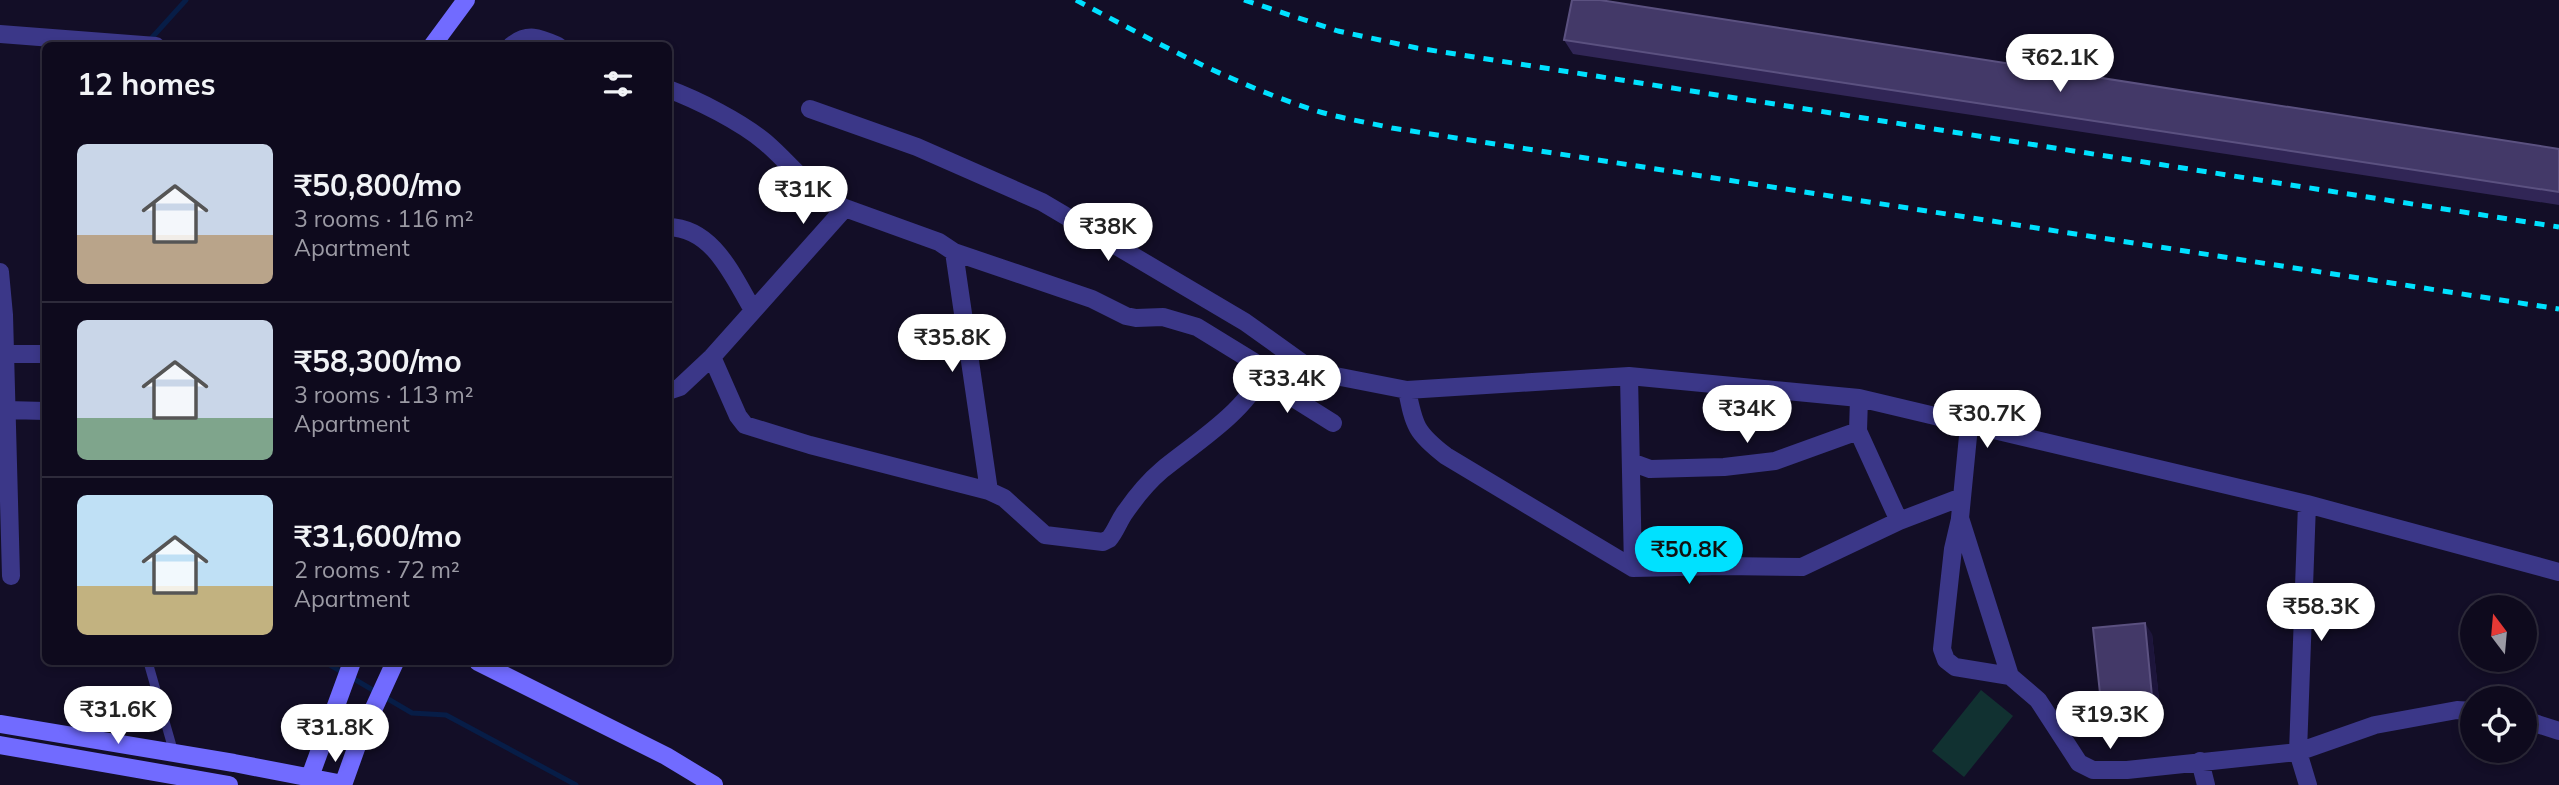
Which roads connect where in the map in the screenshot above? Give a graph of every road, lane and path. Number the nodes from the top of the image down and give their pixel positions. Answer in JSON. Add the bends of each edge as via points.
{"nodes":[{"id":1,"x":466,"y":0,"type":"edge"},
{"id":2,"x":0,"y":34,"type":"edge"},
{"id":3,"x":111,"y":42,"type":"edge"},
{"id":4,"x":435,"y":42,"type":"edge"},
{"id":5,"x":517,"y":42,"type":"edge"},
{"id":6,"x":548,"y":42,"type":"edge"},
{"id":7,"x":672,"y":90,"type":"edge"},
{"id":8,"x":810,"y":109,"type":"dead end"},
{"id":9,"x":845,"y":208,"type":"junction"},
{"id":10,"x":672,"y":228,"type":"edge"},
{"id":11,"x":954,"y":252,"type":"junction"},
{"id":12,"x":0,"y":272,"type":"edge"},
{"id":13,"x":753,"y":310,"type":"junction"},
{"id":14,"x":5,"y":354,"type":"junction"},
{"id":15,"x":42,"y":354,"type":"edge"},
{"id":16,"x":712,"y":356,"type":"junction"},
{"id":17,"x":1629,"y":376,"type":"junction"},
{"id":18,"x":1260,"y":377,"type":"junction"},
{"id":19,"x":672,"y":390,"type":"edge"},
{"id":20,"x":1407,"y":390,"type":"junction"},
{"id":21,"x":1859,"y":398,"type":"junction"},
{"id":22,"x":6,"y":410,"type":"junction"},
{"id":23,"x":42,"y":411,"type":"edge"},
{"id":24,"x":1333,"y":423,"type":"dead end"},
{"id":25,"x":1969,"y":426,"type":"junction"},
{"id":26,"x":1858,"y":431,"type":"junction"},
{"id":27,"x":1631,"y":462,"type":"junction"},
{"id":28,"x":3,"y":473,"type":"edge"},
{"id":29,"x":989,"y":491,"type":"junction"},
{"id":30,"x":1962,"y":497,"type":"junction"},
{"id":31,"x":2307,"y":504,"type":"junction"},
{"id":32,"x":1960,"y":518,"type":"junction"},
{"id":33,"x":1899,"y":522,"type":"junction"},
{"id":34,"x":1633,"y":568,"type":"junction"},
{"id":35,"x":2559,"y":572,"type":"edge"},
{"id":36,"x":10,"y":576,"type":"dead end"},
{"id":37,"x":149,"y":665,"type":"edge"},
{"id":38,"x":351,"y":665,"type":"edge"},
{"id":39,"x":394,"y":665,"type":"edge"},
{"id":40,"x":484,"y":665,"type":"edge"},
{"id":41,"x":2010,"y":676,"type":"junction"},
{"id":42,"x":2460,"y":710,"type":"edge"},
{"id":43,"x":0,"y":724,"type":"edge"},
{"id":44,"x":2537,"y":724,"type":"edge"},
{"id":45,"x":2559,"y":731,"type":"edge"},
{"id":46,"x":0,"y":745,"type":"edge"},
{"id":47,"x":2298,"y":752,"type":"junction"},
{"id":48,"x":175,"y":754,"type":"junction"},
{"id":49,"x":2200,"y":761,"type":"junction"},
{"id":50,"x":2128,"y":777,"type":"edge"},
{"id":51,"x":308,"y":782,"type":"edge"},
{"id":52,"x":229,"y":785,"type":"edge"},
{"id":53,"x":343,"y":785,"type":"edge"},
{"id":54,"x":714,"y":785,"type":"edge"},
{"id":55,"x":2206,"y":785,"type":"edge"},
{"id":56,"x":2308,"y":785,"type":"edge"}],
"edges":[{"from":1,"to":4,"type":"street"},
{"from":2,"to":3,"type":"street"},
{"from":5,"to":6,"type":"street","via":[[524,37]]},
{"from":7,"to":9,"type":"street","via":[[756,135],[802,180]]},
{"from":8,"to":20,"type":"street","via":[[917,147],[1042,202],[1245,322],[1315,372]]},
{"from":9,"to":11,"type":"street","via":[[939,242]]},
{"from":9,"to":13,"type":"street"},
{"from":10,"to":13,"type":"street","via":[[691,231],[716,250]]},
{"from":11,"to":18,"type":"street","via":[[1092,299],[1126,316],[1163,317],[1197,327],[1254,362]]},
{"from":11,"to":29,"type":"street"},
{"from":12,"to":14,"type":"street"},
{"from":13,"to":16,"type":"street"},
{"from":14,"to":15,"type":"street"},
{"from":14,"to":22,"type":"street"},
{"from":16,"to":19,"type":"street"},
{"from":16,"to":29,"type":"street","via":[[745,425]]},
{"from":17,"to":20,"type":"street"},
{"from":17,"to":21,"type":"street"},
{"from":17,"to":27,"type":"street"},
{"from":18,"to":24,"type":"street"},
{"from":18,"to":29,"type":"street","via":[[1233,411],[1160,471],[1126,511],[1109,540],[1045,535],[1004,498]]},
{"from":20,"to":34,"type":"street","via":[[1413,420],[1424,439]]},
{"from":21,"to":25,"type":"street"},
{"from":21,"to":26,"type":"street"},
{"from":22,"to":23,"type":"street"},
{"from":22,"to":28,"type":"street"},
{"from":25,"to":30,"type":"street"},
{"from":25,"to":31,"type":"street"},
{"from":26,"to":27,"type":"street","via":[[1776,461],[1650,469]]},
{"from":26,"to":33,"type":"street"},
{"from":27,"to":34,"type":"street"},
{"from":28,"to":36,"type":"street"},
{"from":30,"to":32,"type":"street"},
{"from":30,"to":33,"type":"street"},
{"from":31,"to":35,"type":"street"},
{"from":31,"to":47,"type":"street"},
{"from":32,"to":41,"type":"street"},
{"from":32,"to":41,"type":"street","via":[[1942,649],[1945,660],[1955,667]]},
{"from":33,"to":34,"type":"street","via":[[1802,567]]},
{"from":37,"to":48,"type":"lane"},
{"from":38,"to":51,"type":"street"},
{"from":39,"to":53,"type":"street"},
{"from":40,"to":54,"type":"street","via":[[666,756]]},
{"from":41,"to":50,"type":"street","via":[[2038,700],[2079,763]]},
{"from":42,"to":47,"type":"street","via":[[2375,725]]},
{"from":43,"to":48,"type":"street"},
{"from":44,"to":45,"type":"street"},
{"from":46,"to":52,"type":"street"},
{"from":47,"to":49,"type":"street"},
{"from":47,"to":56,"type":"street"},
{"from":48,"to":51,"type":"street"},
{"from":49,"to":50,"type":"street"},
{"from":49,"to":55,"type":"street"},
{"from":51,"to":53,"type":"street"}]}
